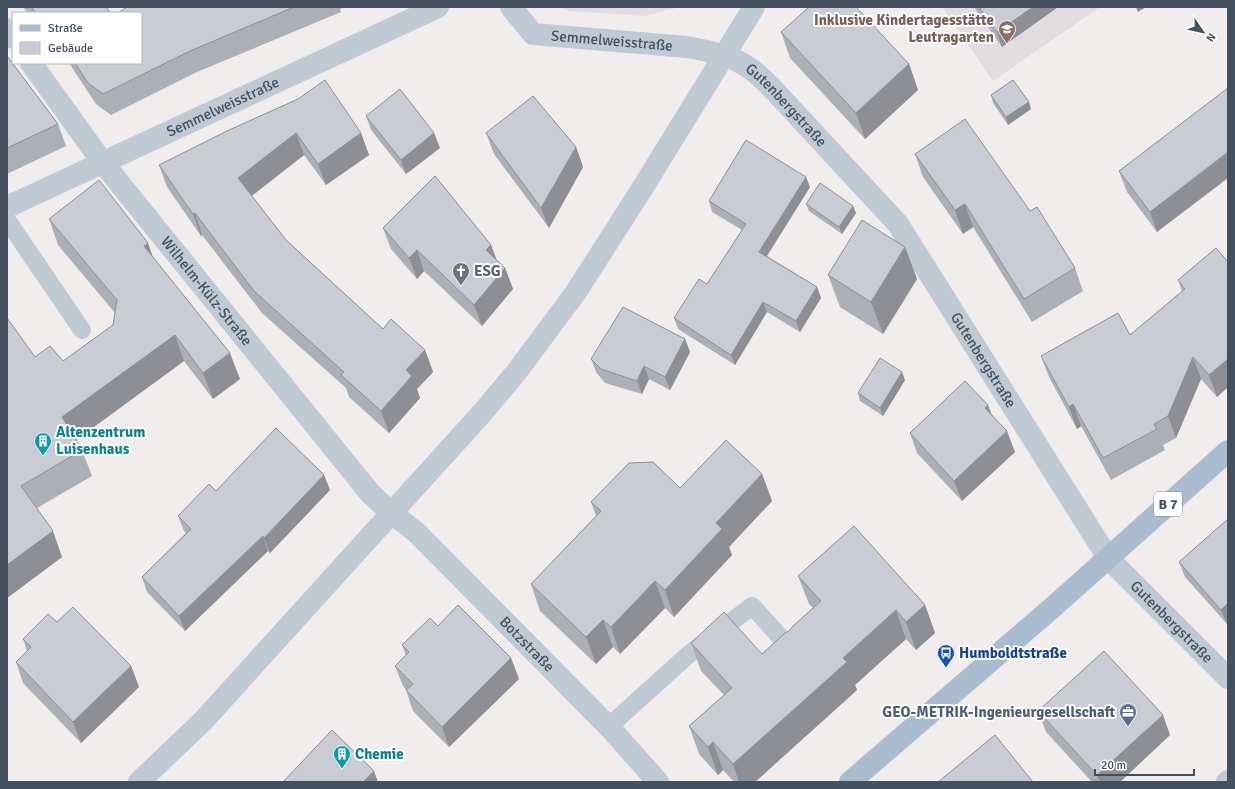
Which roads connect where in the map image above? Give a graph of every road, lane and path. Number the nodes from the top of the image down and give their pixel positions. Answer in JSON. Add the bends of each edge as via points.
{"nodes":[{"id":1,"x":438,"y":7,"type":"edge"},
{"id":2,"x":511,"y":7,"type":"edge"},
{"id":3,"x":754,"y":7,"type":"edge"},
{"id":4,"x":724,"y":56,"type":"junction"},
{"id":5,"x":32,"y":64,"type":"edge"},
{"id":6,"x":103,"y":163,"type":"junction"},
{"id":7,"x":7,"y":207,"type":"edge"},
{"id":8,"x":7,"y":220,"type":"edge"},
{"id":9,"x":82,"y":330,"type":"dead end"},
{"id":10,"x":1228,"y":451,"type":"edge"},
{"id":11,"x":391,"y":512,"type":"junction"},
{"id":12,"x":1108,"y":558,"type":"junction"},
{"id":13,"x":793,"y":651,"type":"edge"},
{"id":14,"x":1228,"y":678,"type":"edge"},
{"id":15,"x":610,"y":728,"type":"junction"},
{"id":16,"x":139,"y":782,"type":"edge"},
{"id":17,"x":658,"y":782,"type":"edge"},
{"id":18,"x":850,"y":782,"type":"edge"}],
"edges":[{"from":1,"to":6,"type":"street","name":"Semmelweisstraße"},
{"from":2,"to":4,"type":"street","name":"Semmelweisstraße","via":[[533,34],[687,47]]},
{"from":3,"to":4,"type":"street"},
{"from":4,"to":11,"type":"street","via":[[576,292],[483,412]]},
{"from":4,"to":12,"type":"street","name":"Gutenbergstraße","via":[[752,70],[771,87],[898,224]]},
{"from":5,"to":6,"type":"street","name":"Wilhelm-Külz-Straße"},
{"from":6,"to":7,"type":"street","name":"Semmelweisstraße"},
{"from":6,"to":11,"type":"street","name":"Wilhelm-Külz-Straße","via":[[370,493]]},
{"from":8,"to":9,"type":"lane"},
{"from":10,"to":12,"type":"main road","number":"B 7"},
{"from":11,"to":15,"type":"street","name":"Botzstraße","via":[[416,532]]},
{"from":11,"to":16,"type":"street","via":[[203,721]]},
{"from":12,"to":14,"type":"street","name":"Gutenbergstraße"},
{"from":12,"to":18,"type":"main road","number":"B 7"},
{"from":13,"to":15,"type":"lane","via":[[752,606],[688,655]]},
{"from":15,"to":17,"type":"street","name":"Botzstraße"}]}
